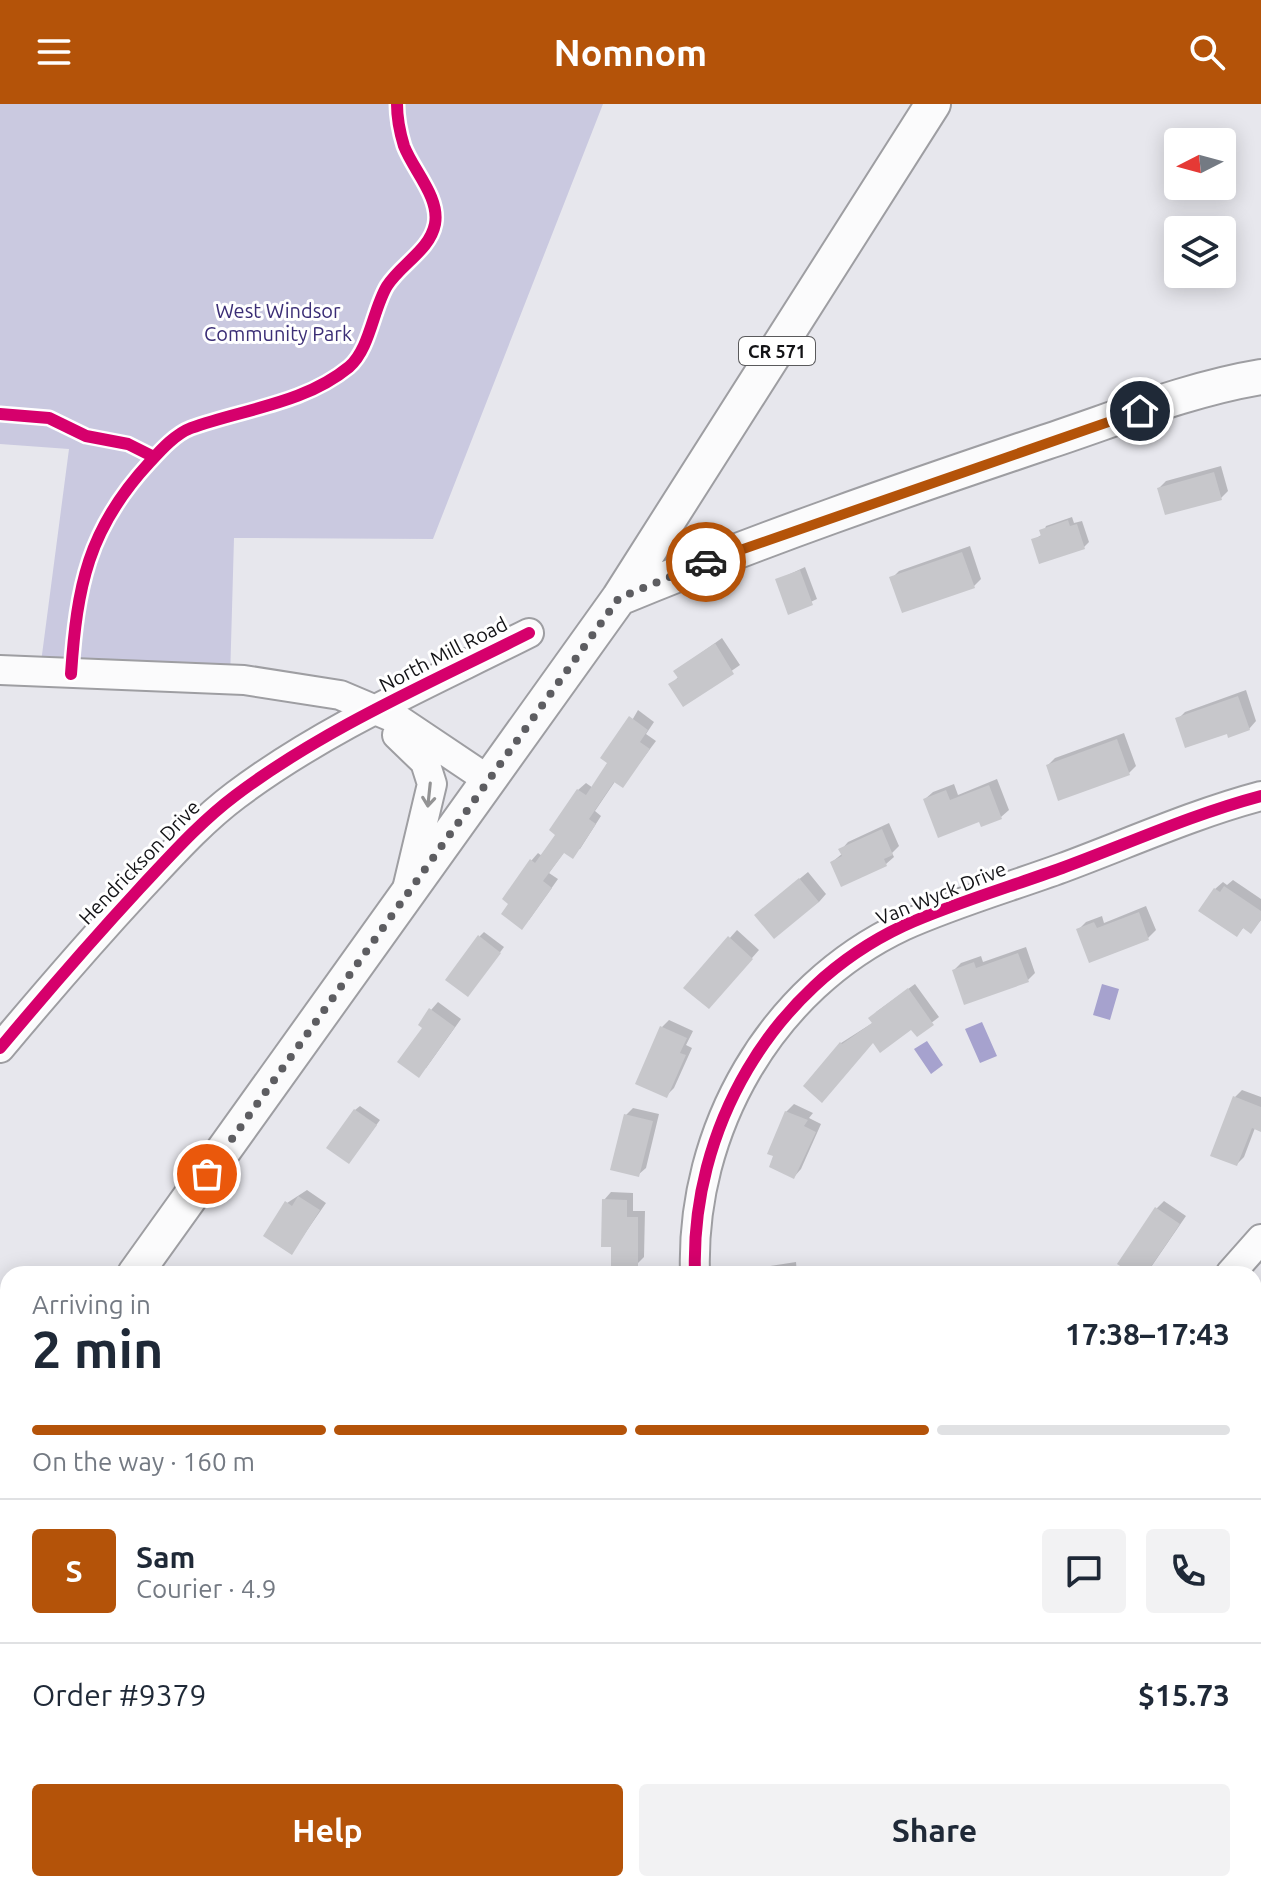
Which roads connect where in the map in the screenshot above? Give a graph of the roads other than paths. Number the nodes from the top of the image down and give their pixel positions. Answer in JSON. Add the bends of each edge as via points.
{"nodes":[{"id":1,"x":933,"y":104,"type":"edge"},
{"id":2,"x":1261,"y":377,"type":"edge"},
{"id":3,"x":619,"y":598,"type":"junction"},
{"id":4,"x":529,"y":633,"type":"dead end"},
{"id":5,"x":0,"y":670,"type":"edge"},
{"id":6,"x":376,"y":711,"type":"junction"},
{"id":7,"x":490,"y":781,"type":"junction"},
{"id":8,"x":1261,"y":796,"type":"edge"},
{"id":9,"x":404,"y":898,"type":"junction"},
{"id":10,"x":0,"y":1048,"type":"edge"},
{"id":11,"x":1261,"y":1239,"type":"edge"},
{"id":12,"x":141,"y":1266,"type":"edge"},
{"id":13,"x":695,"y":1266,"type":"edge"},
{"id":14,"x":1237,"y":1266,"type":"edge"}],
"edges":[{"from":1,"to":3,"type":"main road","number":"CR 571"},
{"from":2,"to":3,"type":"main road","via":[[1194,393],[1003,456]]},
{"from":3,"to":7,"type":"main road"},
{"from":4,"to":6,"type":"street","name":"North Mill Road"},
{"from":5,"to":6,"type":"street","name":"North Mill Road","via":[[244,680],[340,695]]},
{"from":6,"to":7,"type":"street","name":"North Mill Road","via":[[399,720]]},
{"from":6,"to":9,"type":"street","name":"North Mill Road","one_way":true,"via":[[384,725],[419,753],[432,784]]},
{"from":6,"to":10,"type":"street","name":"Hendrickson Drive","via":[[280,764],[192,832]]},
{"from":7,"to":9,"type":"main road"},
{"from":8,"to":13,"type":"street","name":"Van Wyck Drive","via":[[904,926],[833,970],[774,1029],[728,1105],[703,1178]]},
{"from":9,"to":12,"type":"main road"},
{"from":11,"to":14,"type":"street"}]}
